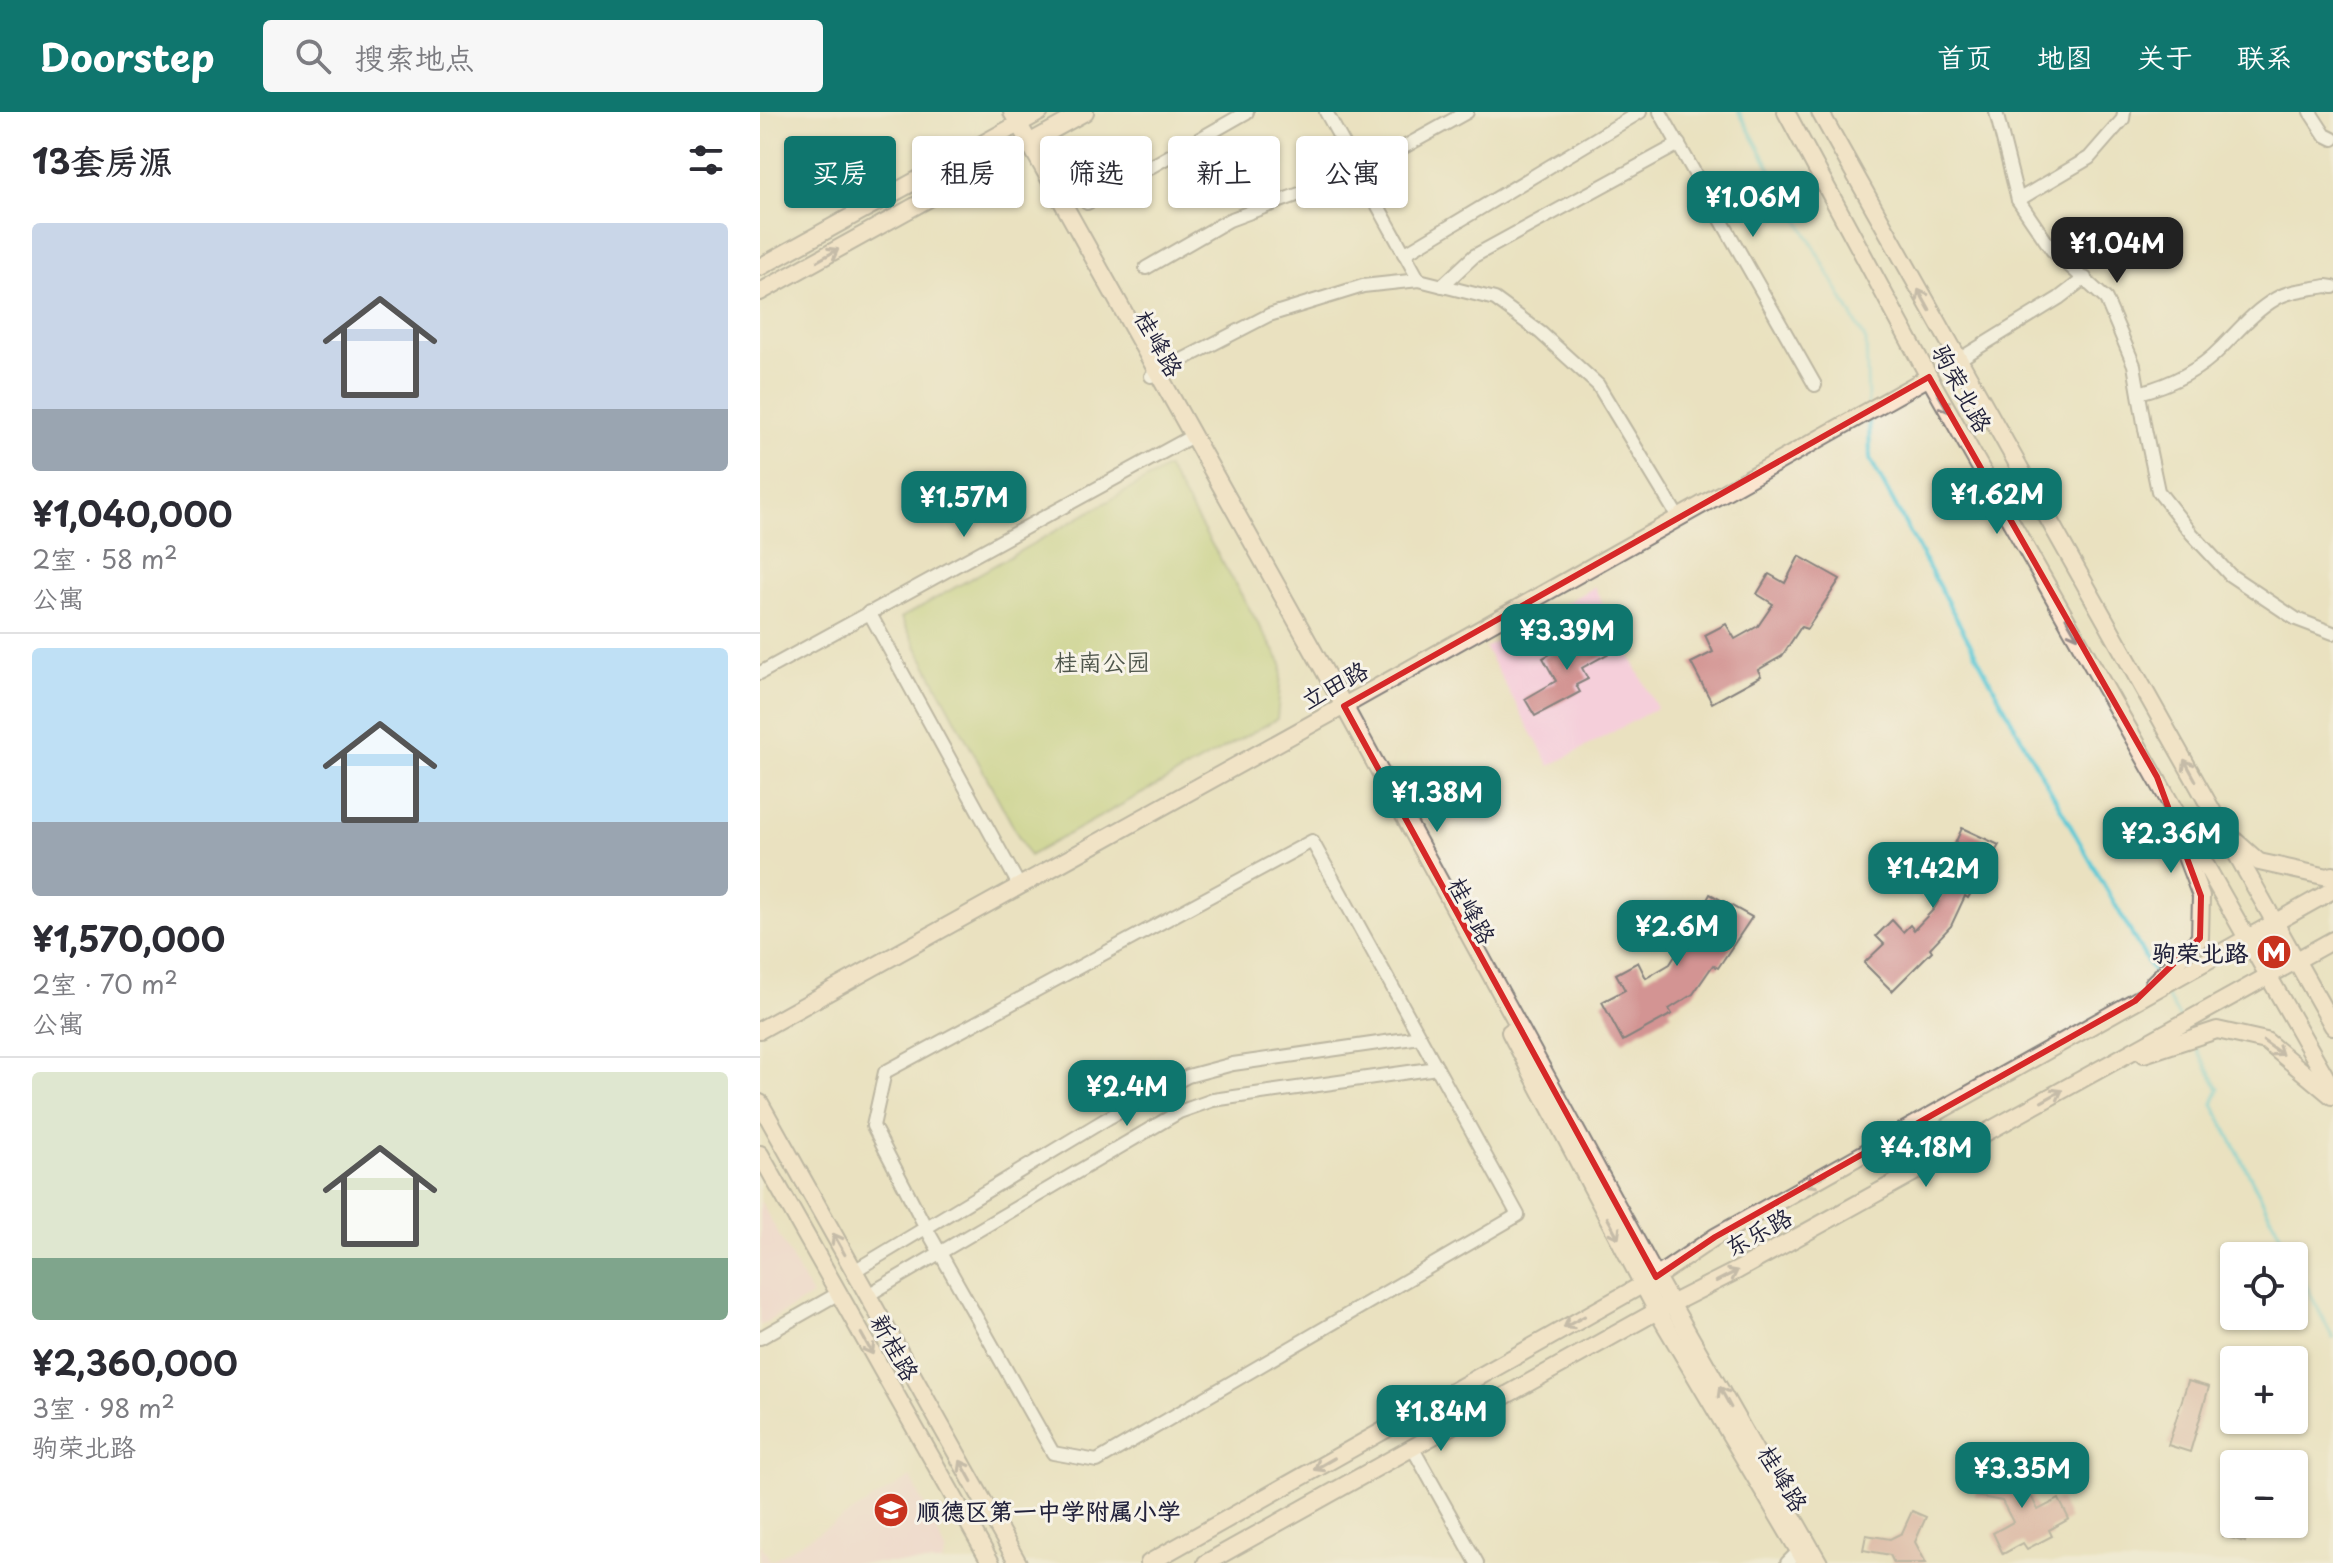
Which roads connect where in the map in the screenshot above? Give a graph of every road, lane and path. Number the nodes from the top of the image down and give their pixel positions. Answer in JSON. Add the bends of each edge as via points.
{"nodes":[{"id":1,"x":1040,"y":112,"type":"edge"},
{"id":2,"x":1085,"y":112,"type":"edge"},
{"id":3,"x":1247,"y":112,"type":"edge"},
{"id":4,"x":1326,"y":112,"type":"edge"},
{"id":5,"x":1467,"y":112,"type":"edge"},
{"id":6,"x":1640,"y":112,"type":"edge"},
{"id":7,"x":1660,"y":112,"type":"edge"},
{"id":8,"x":1786,"y":112,"type":"edge"},
{"id":9,"x":1820,"y":112,"type":"edge"},
{"id":10,"x":1996,"y":112,"type":"edge"},
{"id":11,"x":2124,"y":112,"type":"edge"},
{"id":12,"x":2310,"y":112,"type":"edge"},
{"id":13,"x":1013,"y":119,"type":"edge"},
{"id":14,"x":1339,"y":136,"type":"edge"},
{"id":15,"x":2333,"y":139,"type":"edge"},
{"id":16,"x":1679,"y":144,"type":"junction"},
{"id":17,"x":1027,"y":145,"type":"junction"},
{"id":18,"x":1408,"y":145,"type":"edge"},
{"id":19,"x":1152,"y":166,"type":"edge"},
{"id":20,"x":1296,"y":195,"type":"edge"},
{"id":21,"x":2018,"y":200,"type":"junction"},
{"id":22,"x":1379,"y":208,"type":"edge"},
{"id":23,"x":1404,"y":254,"type":"junction"},
{"id":24,"x":760,"y":267,"type":"edge"},
{"id":25,"x":1146,"y":268,"type":"dead end"},
{"id":26,"x":2085,"y":278,"type":"junction"},
{"id":27,"x":1419,"y":280,"type":"junction"},
{"id":28,"x":1442,"y":286,"type":"junction"},
{"id":29,"x":2333,"y":287,"type":"edge"},
{"id":30,"x":760,"y":292,"type":"edge"},
{"id":31,"x":1958,"y":360,"type":"junction"},
{"id":32,"x":1154,"y":374,"type":"junction"},
{"id":33,"x":1929,"y":377,"type":"junction"},
{"id":34,"x":1815,"y":385,"type":"dead end"},
{"id":35,"x":2139,"y":393,"type":"junction"},
{"id":36,"x":1187,"y":439,"type":"junction"},
{"id":37,"x":1678,"y":517,"type":"junction"},
{"id":38,"x":869,"y":612,"type":"junction"},
{"id":39,"x":2333,"y":633,"type":"edge"},
{"id":40,"x":760,"y":673,"type":"edge"},
{"id":41,"x":1342,"y":707,"type":"junction"},
{"id":42,"x":2157,"y":777,"type":"junction"},
{"id":43,"x":2223,"y":829,"type":"junction"},
{"id":44,"x":2333,"y":875,"type":"edge"},
{"id":45,"x":1020,"y":887,"type":"junction"},
{"id":46,"x":2333,"y":890,"type":"edge"},
{"id":47,"x":2275,"y":922,"type":"junction"},
{"id":48,"x":2248,"y":938,"type":"junction"},
{"id":49,"x":2333,"y":940,"type":"edge"},
{"id":50,"x":2296,"y":960,"type":"junction"},
{"id":51,"x":2270,"y":975,"type":"junction"},
{"id":52,"x":2168,"y":977,"type":"junction"},
{"id":53,"x":2333,"y":1026,"type":"edge"},
{"id":54,"x":760,"y":1030,"type":"edge"},
{"id":55,"x":2177,"y":1035,"type":"junction"},
{"id":56,"x":1420,"y":1037,"type":"junction"},
{"id":57,"x":1437,"y":1068,"type":"junction"},
{"id":58,"x":2333,"y":1090,"type":"edge"},
{"id":59,"x":2333,"y":1097,"type":"edge"},
{"id":60,"x":760,"y":1103,"type":"edge"},
{"id":61,"x":760,"y":1154,"type":"edge"},
{"id":62,"x":926,"y":1228,"type":"junction"},
{"id":63,"x":941,"y":1252,"type":"junction"},
{"id":64,"x":854,"y":1271,"type":"junction"},
{"id":65,"x":1649,"y":1280,"type":"junction"},
{"id":66,"x":839,"y":1293,"type":"junction"},
{"id":67,"x":868,"y":1295,"type":"junction"},
{"id":68,"x":1664,"y":1307,"type":"junction"},
{"id":69,"x":760,"y":1338,"type":"edge"},
{"id":70,"x":1412,"y":1447,"type":"junction"},
{"id":71,"x":1797,"y":1559,"type":"edge"},
{"id":72,"x":991,"y":1563,"type":"edge"},
{"id":73,"x":1018,"y":1563,"type":"edge"},
{"id":74,"x":1149,"y":1563,"type":"edge"},
{"id":75,"x":1206,"y":1563,"type":"edge"},
{"id":76,"x":1477,"y":1563,"type":"edge"},
{"id":77,"x":1819,"y":1563,"type":"edge"}],
"edges":[{"from":1,"to":13,"type":"main road"},
{"from":2,"to":17,"type":"main road"},
{"from":3,"to":19,"type":"street"},
{"from":4,"to":14,"type":"street"},
{"from":5,"to":18,"type":"street"},
{"from":6,"to":23,"type":"street"},
{"from":7,"to":16,"type":"street"},
{"from":8,"to":33,"type":"main road","name":"驹荣北路"},
{"from":31,"to":9,"type":"main road","one_way":true},
{"from":10,"to":21,"type":"street"},
{"from":11,"to":21,"type":"street","via":[[2089,158]]},
{"from":12,"to":15,"type":"street"},
{"from":13,"to":17,"type":"main road","name":"桂峰路"},
{"from":13,"to":24,"type":"main road"},
{"from":16,"to":28,"type":"street","via":[[1474,256]]},
{"from":16,"to":34,"type":"street"},
{"from":30,"to":17,"type":"main road","one_way":true},
{"from":17,"to":32,"type":"main road","name":"桂峰路"},
{"from":20,"to":25,"type":"street","via":[[1229,220]]},
{"from":21,"to":26,"type":"street","via":[[2052,250]]},
{"from":22,"to":23,"type":"street"},
{"from":23,"to":27,"type":"street"},
{"from":26,"to":31,"type":"street"},
{"from":26,"to":35,"type":"street","via":[[2106,299],[2134,365]]},
{"from":27,"to":28,"type":"street"},
{"from":27,"to":32,"type":"street","via":[[1363,286],[1269,315]]},
{"from":28,"to":37,"type":"street","via":[[1495,299],[1598,385]]},
{"from":29,"to":35,"type":"street","via":[[2279,296],[2190,372]]},
{"from":43,"to":31,"type":"main road","one_way":true},
{"from":32,"to":36,"type":"main road","name":"桂峰路"},
{"from":32,"to":41,"type":"main road"},
{"from":33,"to":37,"type":"main road","name":"立田路"},
{"from":33,"to":42,"type":"main road","name":"驹荣北路","one_way":true},
{"from":35,"to":39,"type":"street","via":[[2158,491],[2192,534],[2230,575],[2296,619]]},
{"from":36,"to":38,"type":"street"},
{"from":36,"to":41,"type":"main road","name":"桂峰路"},
{"from":37,"to":41,"type":"main road","name":"立田路"},
{"from":38,"to":40,"type":"street"},
{"from":38,"to":45,"type":"street"},
{"from":41,"to":45,"type":"main road","name":"立田路"},
{"from":41,"to":65,"type":"main road","name":"桂峰路"},
{"from":42,"to":48,"type":"main road","name":"驹荣北路"},
{"from":42,"to":52,"type":"main road","via":[[2201,896],[2200,938]]},
{"from":43,"to":44,"type":"main road","via":[[2259,862]]},
{"from":43,"to":47,"type":"main road"},
{"from":45,"to":54,"type":"main road","name":"立田路"},
{"from":46,"to":47,"type":"main road"},
{"from":47,"to":48,"type":"main road"},
{"from":47,"to":50,"type":"main road"},
{"from":48,"to":51,"type":"main road","name":"驹荣北路"},
{"from":48,"to":52,"type":"main road"},
{"from":49,"to":50,"type":"main road","name":"东乐路"},
{"from":50,"to":51,"type":"main road","name":"东乐路"},
{"from":50,"to":53,"type":"main road"},
{"from":51,"to":55,"type":"main road","name":"东乐路","via":[[2191,1019]]},
{"from":51,"to":58,"type":"main road","name":"驹荣北路"},
{"from":52,"to":65,"type":"main road","name":"东乐路","one_way":true,"via":[[2135,1001],[1715,1237]]},
{"from":55,"to":59,"type":"main road","one_way":true,"via":[[2217,1030],[2266,1041]]},
{"from":68,"to":55,"type":"main road","name":"东乐路","one_way":true,"via":[[2093,1073]]},
{"from":56,"to":57,"type":"street"},
{"from":56,"to":62,"type":"street","via":[[1233,1064],[1188,1076]]},
{"from":56,"to":62,"type":"street","via":[[1312,841],[885,1072],[873,1126]]},
{"from":57,"to":63,"type":"street","via":[[1213,1100],[1179,1112]]},
{"from":57,"to":63,"type":"street","via":[[1518,1215],[1097,1461],[1053,1453]]},
{"from":64,"to":60,"type":"main road","one_way":true},
{"from":61,"to":66,"type":"main road","name":"新桂路"},
{"from":62,"to":63,"type":"street"},
{"from":62,"to":64,"type":"street"},
{"from":63,"to":67,"type":"street"},
{"from":64,"to":67,"type":"main road"},
{"from":65,"to":68,"type":"main road","name":"桂峰路"},
{"from":65,"to":74,"type":"main road","name":"东乐路","one_way":true},
{"from":66,"to":69,"type":"street"},
{"from":66,"to":72,"type":"main road","name":"新桂路","one_way":true},
{"from":73,"to":67,"type":"main road","one_way":true},
{"from":68,"to":70,"type":"main road","name":"东乐路"},
{"from":68,"to":71,"type":"main road","name":"桂峰路"},
{"from":77,"to":68,"type":"main road","one_way":true},
{"from":70,"to":75,"type":"main road","name":"东乐路"},
{"from":70,"to":76,"type":"street"}]}
